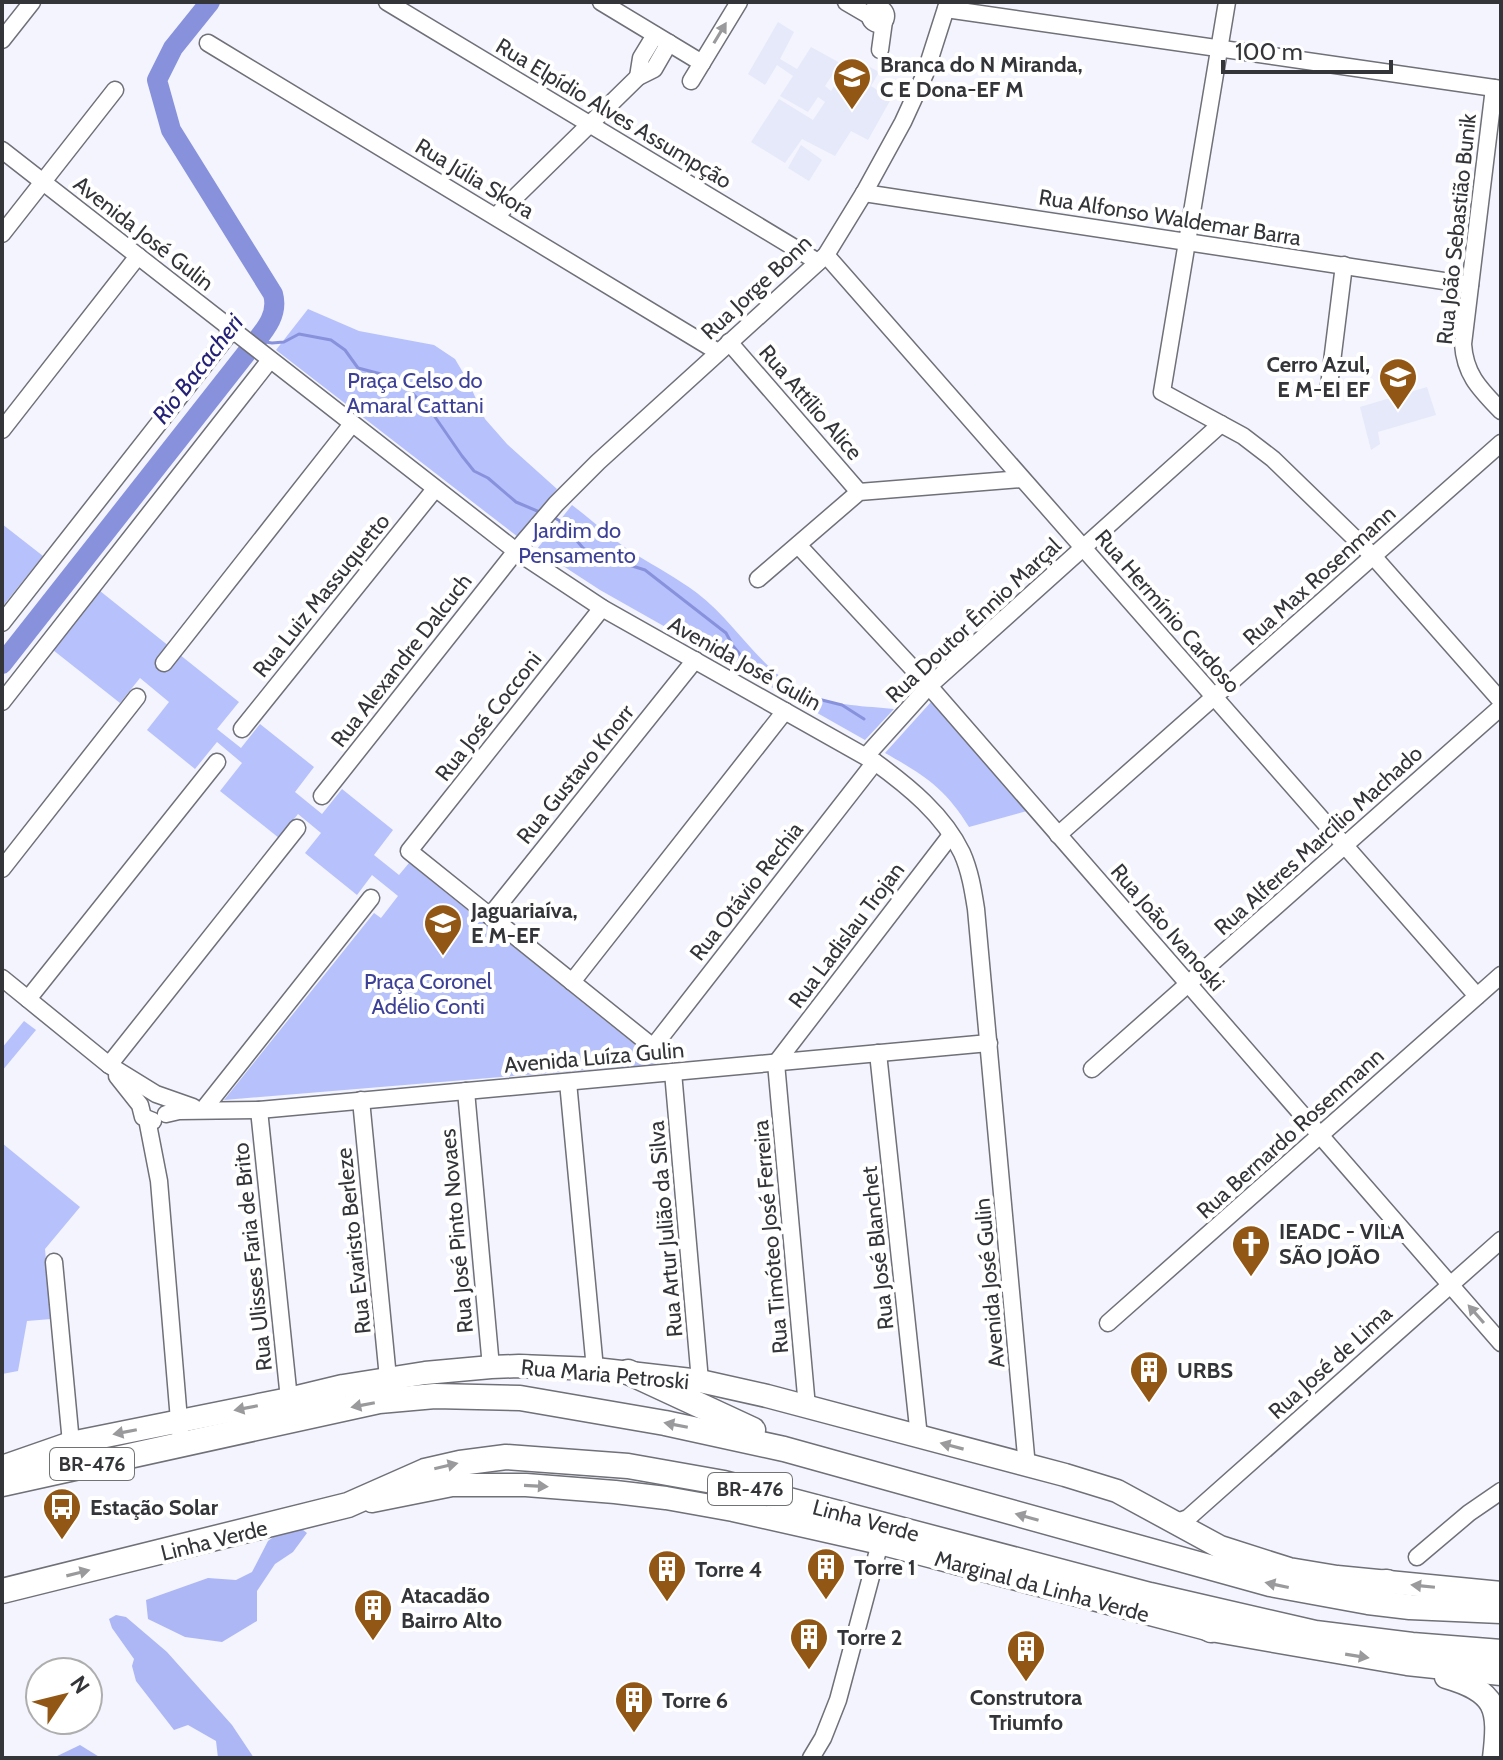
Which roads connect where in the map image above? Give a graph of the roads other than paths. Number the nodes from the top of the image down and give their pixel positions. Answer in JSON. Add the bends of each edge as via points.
{"nodes":[{"id":1,"x":32,"y":2,"type":"edge"},
{"id":2,"x":387,"y":2,"type":"edge"},
{"id":3,"x":601,"y":2,"type":"edge"},
{"id":4,"x":739,"y":2,"type":"edge"},
{"id":5,"x":846,"y":2,"type":"edge"},
{"id":6,"x":1227,"y":2,"type":"edge"},
{"id":7,"x":947,"y":6,"type":"edge"},
{"id":8,"x":881,"y":12,"type":"edge"},
{"id":9,"x":662,"y":39,"type":"junction"},
{"id":10,"x":2,"y":40,"type":"edge"},
{"id":11,"x":208,"y":43,"type":"dead end"},
{"id":12,"x":1219,"y":48,"type":"junction"},
{"id":13,"x":880,"y":50,"type":"dead end"},
{"id":14,"x":702,"y":63,"type":"junction"},
{"id":15,"x":691,"y":81,"type":"dead end"},
{"id":16,"x":1498,"y":88,"type":"edge"},
{"id":17,"x":115,"y":90,"type":"dead end"},
{"id":18,"x":589,"y":124,"type":"junction"},
{"id":19,"x":2,"y":150,"type":"edge"},
{"id":20,"x":43,"y":182,"type":"junction"},
{"id":21,"x":864,"y":193,"type":"junction"},
{"id":22,"x":496,"y":216,"type":"junction"},
{"id":23,"x":2,"y":234,"type":"edge"},
{"id":24,"x":1187,"y":242,"type":"junction"},
{"id":25,"x":138,"y":256,"type":"junction"},
{"id":26,"x":822,"y":259,"type":"junction"},
{"id":27,"x":1344,"y":265,"type":"junction"},
{"id":28,"x":1470,"y":285,"type":"junction"},
{"id":29,"x":236,"y":334,"type":"junction"},
{"id":30,"x":724,"y":347,"type":"junction"},
{"id":31,"x":267,"y":357,"type":"junction"},
{"id":32,"x":1329,"y":386,"type":"dead end"},
{"id":33,"x":1501,"y":411,"type":"edge"},
{"id":34,"x":352,"y":424,"type":"junction"},
{"id":35,"x":1221,"y":424,"type":"junction"},
{"id":36,"x":2,"y":430,"type":"edge"},
{"id":37,"x":1501,"y":443,"type":"edge"},
{"id":38,"x":1022,"y":479,"type":"junction"},
{"id":39,"x":435,"y":489,"type":"junction"},
{"id":40,"x":859,"y":492,"type":"junction"},
{"id":41,"x":798,"y":545,"type":"junction"},
{"id":42,"x":1083,"y":548,"type":"junction"},
{"id":43,"x":516,"y":551,"type":"junction"},
{"id":44,"x":1373,"y":556,"type":"junction"},
{"id":45,"x":758,"y":579,"type":"dead end"},
{"id":46,"x":602,"y":608,"type":"junction"},
{"id":47,"x":2,"y":623,"type":"edge"},
{"id":48,"x":695,"y":660,"type":"junction"},
{"id":49,"x":164,"y":663,"type":"dead end"},
{"id":50,"x":929,"y":686,"type":"junction"},
{"id":51,"x":137,"y":697,"type":"dead end"},
{"id":52,"x":1214,"y":697,"type":"junction"},
{"id":53,"x":1501,"y":701,"type":"edge"},
{"id":54,"x":2,"y":702,"type":"edge"},
{"id":55,"x":1501,"y":707,"type":"edge"},
{"id":56,"x":785,"y":711,"type":"junction"},
{"id":57,"x":242,"y":729,"type":"dead end"},
{"id":58,"x":870,"y":759,"type":"junction"},
{"id":59,"x":217,"y":762,"type":"dead end"},
{"id":60,"x":322,"y":796,"type":"dead end"},
{"id":61,"x":297,"y":828,"type":"dead end"},
{"id":62,"x":951,"y":835,"type":"junction"},
{"id":63,"x":1058,"y":835,"type":"junction"},
{"id":64,"x":1345,"y":846,"type":"junction"},
{"id":65,"x":2,"y":869,"type":"edge"},
{"id":66,"x":371,"y":898,"type":"dead end"},
{"id":67,"x":490,"y":916,"type":"junction"},
{"id":68,"x":1501,"y":975,"type":"edge"},
{"id":69,"x":2,"y":978,"type":"edge"},
{"id":70,"x":572,"y":982,"type":"junction"},
{"id":71,"x":1188,"y":984,"type":"junction"},
{"id":72,"x":1477,"y":996,"type":"junction"},
{"id":73,"x":28,"y":999,"type":"junction"},
{"id":74,"x":989,"y":1043,"type":"junction"},
{"id":75,"x":878,"y":1053,"type":"junction"},
{"id":76,"x":776,"y":1063,"type":"junction"},
{"id":77,"x":109,"y":1065,"type":"junction"},
{"id":78,"x":1092,"y":1069,"type":"dead end"},
{"id":79,"x":673,"y":1072,"type":"junction"},
{"id":80,"x":568,"y":1082,"type":"junction"},
{"id":81,"x":466,"y":1091,"type":"junction"},
{"id":82,"x":361,"y":1100,"type":"junction"},
{"id":83,"x":156,"y":1108,"type":"junction"},
{"id":84,"x":203,"y":1110,"type":"junction"},
{"id":85,"x":259,"y":1110,"type":"junction"},
{"id":86,"x":1320,"y":1135,"type":"junction"},
{"id":87,"x":1501,"y":1240,"type":"edge"},
{"id":88,"x":54,"y":1262,"type":"dead end"},
{"id":89,"x":1451,"y":1285,"type":"junction"},
{"id":90,"x":1108,"y":1323,"type":"dead end"},
{"id":91,"x":1501,"y":1343,"type":"edge"},
{"id":92,"x":491,"y":1367,"type":"junction"},
{"id":93,"x":595,"y":1369,"type":"junction"},
{"id":94,"x":628,"y":1372,"type":"junction"},
{"id":95,"x":388,"y":1378,"type":"junction"},
{"id":96,"x":700,"y":1381,"type":"junction"},
{"id":97,"x":289,"y":1399,"type":"junction"},
{"id":98,"x":807,"y":1407,"type":"junction"},
{"id":99,"x":180,"y":1433,"type":"junction"},
{"id":100,"x":919,"y":1437,"type":"junction"},
{"id":101,"x":71,"y":1443,"type":"junction"},
{"id":102,"x":806,"y":1455,"type":"junction"},
{"id":103,"x":2,"y":1467,"type":"edge"},
{"id":104,"x":1027,"y":1467,"type":"junction"},
{"id":105,"x":1501,"y":1491,"type":"edge"},
{"id":106,"x":348,"y":1505,"type":"junction"},
{"id":107,"x":1184,"y":1524,"type":"junction"},
{"id":108,"x":880,"y":1543,"type":"junction"},
{"id":109,"x":1417,"y":1557,"type":"dead end"},
{"id":110,"x":1387,"y":1582,"type":"junction"},
{"id":111,"x":2,"y":1591,"type":"edge"},
{"id":112,"x":1310,"y":1592,"type":"junction"},
{"id":113,"x":1501,"y":1593,"type":"edge"},
{"id":114,"x":1150,"y":1595,"type":"junction"},
{"id":115,"x":1501,"y":1611,"type":"edge"},
{"id":116,"x":1211,"y":1630,"type":"junction"},
{"id":117,"x":1501,"y":1652,"type":"edge"},
{"id":118,"x":1407,"y":1664,"type":"junction"},
{"id":119,"x":1501,"y":1674,"type":"edge"},
{"id":120,"x":811,"y":1758,"type":"edge"},
{"id":121,"x":1494,"y":1758,"type":"edge"}],
"edges":[{"from":1,"to":10,"type":"street"},
{"from":2,"to":18,"type":"street","name":"Rua Elpídio Alves Assumpção"},
{"from":3,"to":9,"type":"street"},
{"from":14,"to":4,"type":"street","one_way":true},
{"from":5,"to":8,"type":"street"},
{"from":6,"to":12,"type":"street"},
{"from":7,"to":12,"type":"street"},
{"from":7,"to":21,"type":"street","name":"Rua Jorge Bonn","via":[[914,99]]},
{"from":8,"to":13,"type":"street"},
{"from":9,"to":14,"type":"street"},
{"from":9,"to":18,"type":"street","via":[[641,58],[638,77]]},
{"from":11,"to":22,"type":"street","name":"Rua Júlia Skora"},
{"from":12,"to":16,"type":"street"},
{"from":12,"to":24,"type":"street"},
{"from":14,"to":15,"type":"street"},
{"from":16,"to":28,"type":"street","name":"Rua João Sebastião Bunik"},
{"from":17,"to":20,"type":"street"},
{"from":18,"to":22,"type":"street"},
{"from":18,"to":26,"type":"street","name":"Rua Elpídio Alves Assumpção"},
{"from":19,"to":20,"type":"street","name":"Avenida José Gulin"},
{"from":20,"to":23,"type":"street"},
{"from":20,"to":25,"type":"street","name":"Avenida José Gulin"},
{"from":21,"to":24,"type":"street","name":"Rua Alfonso Waldemar Barra"},
{"from":21,"to":26,"type":"street","name":"Rua Jorge Bonn"},
{"from":22,"to":30,"type":"street","name":"Rua Júlia Skora"},
{"from":24,"to":27,"type":"street","name":"Rua Alfonso Waldemar Barra"},
{"from":24,"to":35,"type":"street","via":[[1162,392]]},
{"from":25,"to":29,"type":"street","name":"Avenida José Gulin"},
{"from":25,"to":36,"type":"street"},
{"from":26,"to":30,"type":"street","name":"Rua Jorge Bonn"},
{"from":26,"to":38,"type":"street","name":"Rua Hermínio Cardoso"},
{"from":27,"to":28,"type":"street","name":"Rua Alfonso Waldemar Barra"},
{"from":27,"to":32,"type":"street"},
{"from":28,"to":33,"type":"street","name":"Rua João Sebastião Bunik","via":[[1464,358],[1477,386]]},
{"from":29,"to":31,"type":"street","name":"Avenida José Gulin"},
{"from":29,"to":47,"type":"street"},
{"from":30,"to":40,"type":"street","name":"Rua Attílio Alice"},
{"from":30,"to":43,"type":"street","name":"Rua Jorge Bonn","via":[[577,482]]},
{"from":31,"to":34,"type":"street","name":"Avenida José Gulin"},
{"from":31,"to":54,"type":"street"},
{"from":34,"to":39,"type":"street","name":"Avenida José Gulin"},
{"from":34,"to":49,"type":"street"},
{"from":35,"to":42,"type":"street","name":"Rua Doutor Ênnio Marçal"},
{"from":35,"to":44,"type":"street","via":[[1259,446]]},
{"from":37,"to":44,"type":"street","name":"Rua Max Rosenmann"},
{"from":38,"to":40,"type":"street"},
{"from":38,"to":42,"type":"street","name":"Rua Hermínio Cardoso"},
{"from":39,"to":43,"type":"street","name":"Avenida José Gulin"},
{"from":39,"to":57,"type":"street","name":"Rua Luiz Massuquetto"},
{"from":40,"to":41,"type":"street"},
{"from":41,"to":45,"type":"street"},
{"from":41,"to":50,"type":"street","name":"Rua João Ivanoski"},
{"from":42,"to":50,"type":"street","name":"Rua Doutor Ênnio Marçal"},
{"from":42,"to":52,"type":"street","name":"Rua Hermínio Cardoso"},
{"from":43,"to":46,"type":"street","name":"Avenida José Gulin"},
{"from":43,"to":60,"type":"street","name":"Rua Alexandre Dalcuch"},
{"from":44,"to":52,"type":"street","name":"Rua Max Rosenmann"},
{"from":44,"to":53,"type":"street"},
{"from":46,"to":48,"type":"street","name":"Avenida José Gulin"},
{"from":46,"to":67,"type":"street","name":"Rua José Cocconi","via":[[409,851]]},
{"from":48,"to":56,"type":"street","name":"Avenida José Gulin"},
{"from":48,"to":67,"type":"street","name":"Rua Gustavo Knorr"},
{"from":50,"to":58,"type":"street","name":"Rua Doutor Ênnio Marçal"},
{"from":50,"to":63,"type":"street","name":"Rua João Ivanoski"},
{"from":51,"to":65,"type":"street"},
{"from":52,"to":63,"type":"street","name":"Rua Max Rosenmann"},
{"from":52,"to":64,"type":"street","name":"Rua Hermínio Cardoso"},
{"from":55,"to":64,"type":"street","name":"Rua Alferes Marcílio Machado"},
{"from":56,"to":58,"type":"street","name":"Avenida José Gulin"},
{"from":56,"to":70,"type":"street"},
{"from":58,"to":62,"type":"street","name":"Avenida José Gulin","via":[[911,790]]},
{"from":58,"to":70,"type":"street","name":"Rua Otávio Rechia","via":[[653,1047]]},
{"from":59,"to":73,"type":"street"},
{"from":61,"to":77,"type":"street"},
{"from":62,"to":74,"type":"street","name":"Avenida José Gulin","via":[[974,893]]},
{"from":62,"to":76,"type":"street","name":"Rua Ladislau Trojan"},
{"from":63,"to":71,"type":"street","name":"Rua João Ivanoski"},
{"from":64,"to":71,"type":"street","name":"Rua Alferes Marcílio Machado"},
{"from":64,"to":72,"type":"street","name":"Rua Hermínio Cardoso"},
{"from":66,"to":84,"type":"street"},
{"from":67,"to":70,"type":"street"},
{"from":68,"to":72,"type":"street","name":"Rua Bernardo Rosenmann"},
{"from":69,"to":73,"type":"street"},
{"from":71,"to":78,"type":"street","name":"Rua Alferes Marcílio Machado"},
{"from":71,"to":86,"type":"street","name":"Rua João Ivanoski"},
{"from":72,"to":86,"type":"street","name":"Rua Bernardo Rosenmann"},
{"from":73,"to":77,"type":"street"},
{"from":74,"to":75,"type":"street","name":"Avenida Luíza Gulin"},
{"from":74,"to":104,"type":"street","name":"Avenida José Gulin"},
{"from":75,"to":76,"type":"street","name":"Avenida Luíza Gulin"},
{"from":75,"to":100,"type":"street","name":"Rua José Blanchet"},
{"from":76,"to":79,"type":"street","name":"Avenida Luíza Gulin"},
{"from":76,"to":98,"type":"street","name":"Rua Timóteo José Ferreira"},
{"from":77,"to":83,"type":"street"},
{"from":79,"to":80,"type":"street","name":"Avenida Luíza Gulin"},
{"from":79,"to":96,"type":"street","name":"Rua Artur Julião da Silva"},
{"from":80,"to":81,"type":"street","name":"Avenida Luíza Gulin"},
{"from":80,"to":93,"type":"street"},
{"from":81,"to":82,"type":"street","name":"Avenida Luíza Gulin"},
{"from":81,"to":92,"type":"street","name":"Rua José Pinto Novaes"},
{"from":82,"to":85,"type":"street","name":"Avenida Luíza Gulin"},
{"from":82,"to":95,"type":"street","name":"Rua Evaristo Berleze"},
{"from":83,"to":84,"type":"street","name":"Avenida Luíza Gulin"},
{"from":83,"to":99,"type":"street"},
{"from":84,"to":85,"type":"street","name":"Avenida Luíza Gulin"},
{"from":85,"to":97,"type":"street","name":"Rua Ulisses Faria de Brito"},
{"from":86,"to":89,"type":"street","name":"Rua João Ivanoski"},
{"from":86,"to":90,"type":"street","name":"Rua Bernardo Rosenmann"},
{"from":87,"to":89,"type":"street","name":"Rua José de Lima"},
{"from":88,"to":101,"type":"street"},
{"from":91,"to":89,"type":"street","name":"Rua João Ivanoski","one_way":true},
{"from":89,"to":107,"type":"street","name":"Rua José de Lima"},
{"from":92,"to":93,"type":"main road","name":"Rua Maria Petroski"},
{"from":92,"to":95,"type":"main road","name":"Rua Maria Petroski"},
{"from":93,"to":94,"type":"main road","name":"Rua Maria Petroski"},
{"from":94,"to":96,"type":"main road","name":"Rua Maria Petroski"},
{"from":94,"to":102,"type":"highway"},
{"from":95,"to":97,"type":"main road","name":"Rua Maria Petroski"},
{"from":96,"to":98,"type":"main road","name":"Rua Maria Petroski"},
{"from":97,"to":99,"type":"main road","name":"Rua Maria Petroski","one_way":true},
{"from":98,"to":100,"type":"main road","name":"Rua Maria Petroski"},
{"from":99,"to":101,"type":"main road","name":"Rua Maria Petroski","one_way":true},
{"from":102,"to":99,"type":"highway","name":"Linha Verde","number":"BR-476","one_way":true,"via":[[665,1423],[520,1398],[468,1396],[379,1401]]},
{"from":99,"to":103,"type":"highway","name":"Linha Verde","number":"BR-476"},
{"from":104,"to":100,"type":"main road","name":"Rua Maria Petroski","one_way":true},
{"from":101,"to":103,"type":"main road","name":"Rua Maria Petroski"},
{"from":112,"to":102,"type":"highway","name":"Linha Verde","number":"BR-476","one_way":true},
{"from":104,"to":107,"type":"main road","name":"Rua Maria Petroski","via":[[1117,1491]]},
{"from":105,"to":109,"type":"street"},
{"from":106,"to":108,"type":"main road","name":"Marginal da Linha Verde","one_way":true,"via":[[452,1485],[541,1486],[666,1498]]},
{"from":111,"to":106,"type":"highway","name":"Linha Verde","number":"BR-476","one_way":true},
{"from":106,"to":114,"type":"highway","name":"Linha Verde","number":"BR-476","one_way":true,"via":[[425,1471],[460,1463],[506,1457],[628,1466],[739,1486]]},
{"from":107,"to":110,"type":"main road","via":[[1238,1554],[1289,1569]]},
{"from":108,"to":116,"type":"main road","name":"Marginal da Linha Verde"},
{"from":108,"to":120,"type":"street","via":[[834,1710]]},
{"from":110,"to":112,"type":"highway"},
{"from":113,"to":110,"type":"main road","one_way":true},
{"from":112,"to":115,"type":"highway","name":"Linha Verde","number":"BR-476","via":[[1410,1607]]},
{"from":114,"to":116,"type":"highway"},
{"from":114,"to":117,"type":"highway","name":"Linha Verde","number":"BR-476","via":[[1315,1633]]},
{"from":116,"to":118,"type":"main road","name":"Marginal da Linha Verde","one_way":true},
{"from":118,"to":119,"type":"main road","name":"Marginal da Linha Verde"},
{"from":118,"to":121,"type":"main road","via":[[1470,1685],[1488,1698],[1497,1721]]}]}
